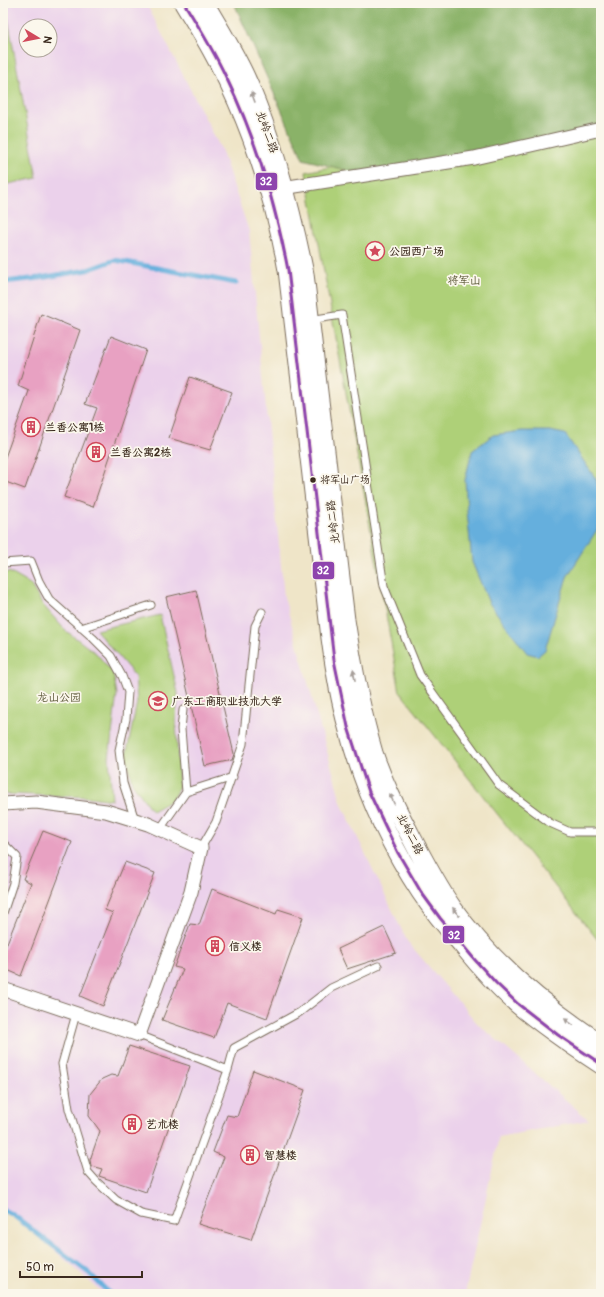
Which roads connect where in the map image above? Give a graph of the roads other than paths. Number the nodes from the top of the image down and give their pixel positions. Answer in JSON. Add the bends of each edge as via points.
{"nodes":[{"id":1,"x":184,"y":3,"type":"edge"},
{"id":2,"x":204,"y":3,"type":"edge"},
{"id":3,"x":601,"y":129,"type":"edge"},
{"id":4,"x":277,"y":188,"type":"junction"},
{"id":5,"x":302,"y":321,"type":"junction"},
{"id":6,"x":3,"y":564,"type":"edge"},
{"id":7,"x":151,"y":605,"type":"dead end"},
{"id":8,"x":262,"y":612,"type":"dead end"},
{"id":9,"x":82,"y":628,"type":"junction"},
{"id":10,"x":183,"y":710,"type":"dead end"},
{"id":11,"x":233,"y":777,"type":"junction"},
{"id":12,"x":186,"y":792,"type":"junction"},
{"id":13,"x":3,"y":804,"type":"edge"},
{"id":14,"x":135,"y":820,"type":"junction"},
{"id":15,"x":160,"y":829,"type":"junction"},
{"id":16,"x":601,"y":832,"type":"edge"},
{"id":17,"x":3,"y":843,"type":"edge"},
{"id":18,"x":202,"y":848,"type":"junction"},
{"id":19,"x":3,"y":913,"type":"edge"},
{"id":20,"x":378,"y":966,"type":"dead end"},
{"id":21,"x":3,"y":989,"type":"edge"},
{"id":22,"x":76,"y":1014,"type":"junction"},
{"id":23,"x":139,"y":1035,"type":"junction"},
{"id":24,"x":601,"y":1044,"type":"edge"},
{"id":25,"x":601,"y":1064,"type":"edge"},
{"id":26,"x":228,"y":1070,"type":"junction"}],
"edges":[{"from":1,"to":4,"type":"street","name":"北岭二路","via":[[212,50]]},
{"from":4,"to":2,"type":"street","name":"北岭二路","one_way":true,"via":[[264,124],[228,43]]},
{"from":3,"to":4,"type":"street","via":[[474,158]]},
{"from":4,"to":5,"type":"street","name":"北岭二路","via":[[304,274]]},
{"from":5,"to":16,"type":"lane","via":[[342,315],[384,586],[420,675],[499,785],[550,823],[570,832]]},
{"from":24,"to":5,"type":"street","name":"北岭二路","one_way":true,"via":[[552,1010],[498,963],[474,937],[435,882],[393,801],[374,754],[354,676]]},
{"from":5,"to":25,"type":"street","name":"北岭二路","via":[[319,541],[338,686],[347,726],[372,797],[387,834],[421,893],[476,961],[518,1004]]},
{"from":6,"to":9,"type":"lane","via":[[31,561],[49,599]]},
{"from":7,"to":9,"type":"lane"},
{"from":8,"to":11,"type":"lane","via":[[255,626],[243,744]]},
{"from":9,"to":14,"type":"lane","via":[[110,656],[128,692],[126,719],[119,750],[123,783]]},
{"from":10,"to":12,"type":"lane","via":[[181,728]]},
{"from":11,"to":12,"type":"lane"},
{"from":11,"to":18,"type":"lane","via":[[216,822]]},
{"from":12,"to":15,"type":"lane"},
{"from":13,"to":14,"type":"street","via":[[36,802],[106,811]]},
{"from":14,"to":15,"type":"street"},
{"from":15,"to":18,"type":"street"},
{"from":17,"to":19,"type":"lane","via":[[17,857],[13,883]]},
{"from":18,"to":23,"type":"street","via":[[191,892]]},
{"from":20,"to":26,"type":"lane","via":[[331,988],[300,1012],[234,1048]]},
{"from":21,"to":22,"type":"street"},
{"from":22,"to":23,"type":"street"},
{"from":22,"to":26,"type":"lane","via":[[62,1064],[69,1109],[88,1172],[116,1200],[141,1214],[174,1221]]},
{"from":23,"to":26,"type":"lane"}]}
